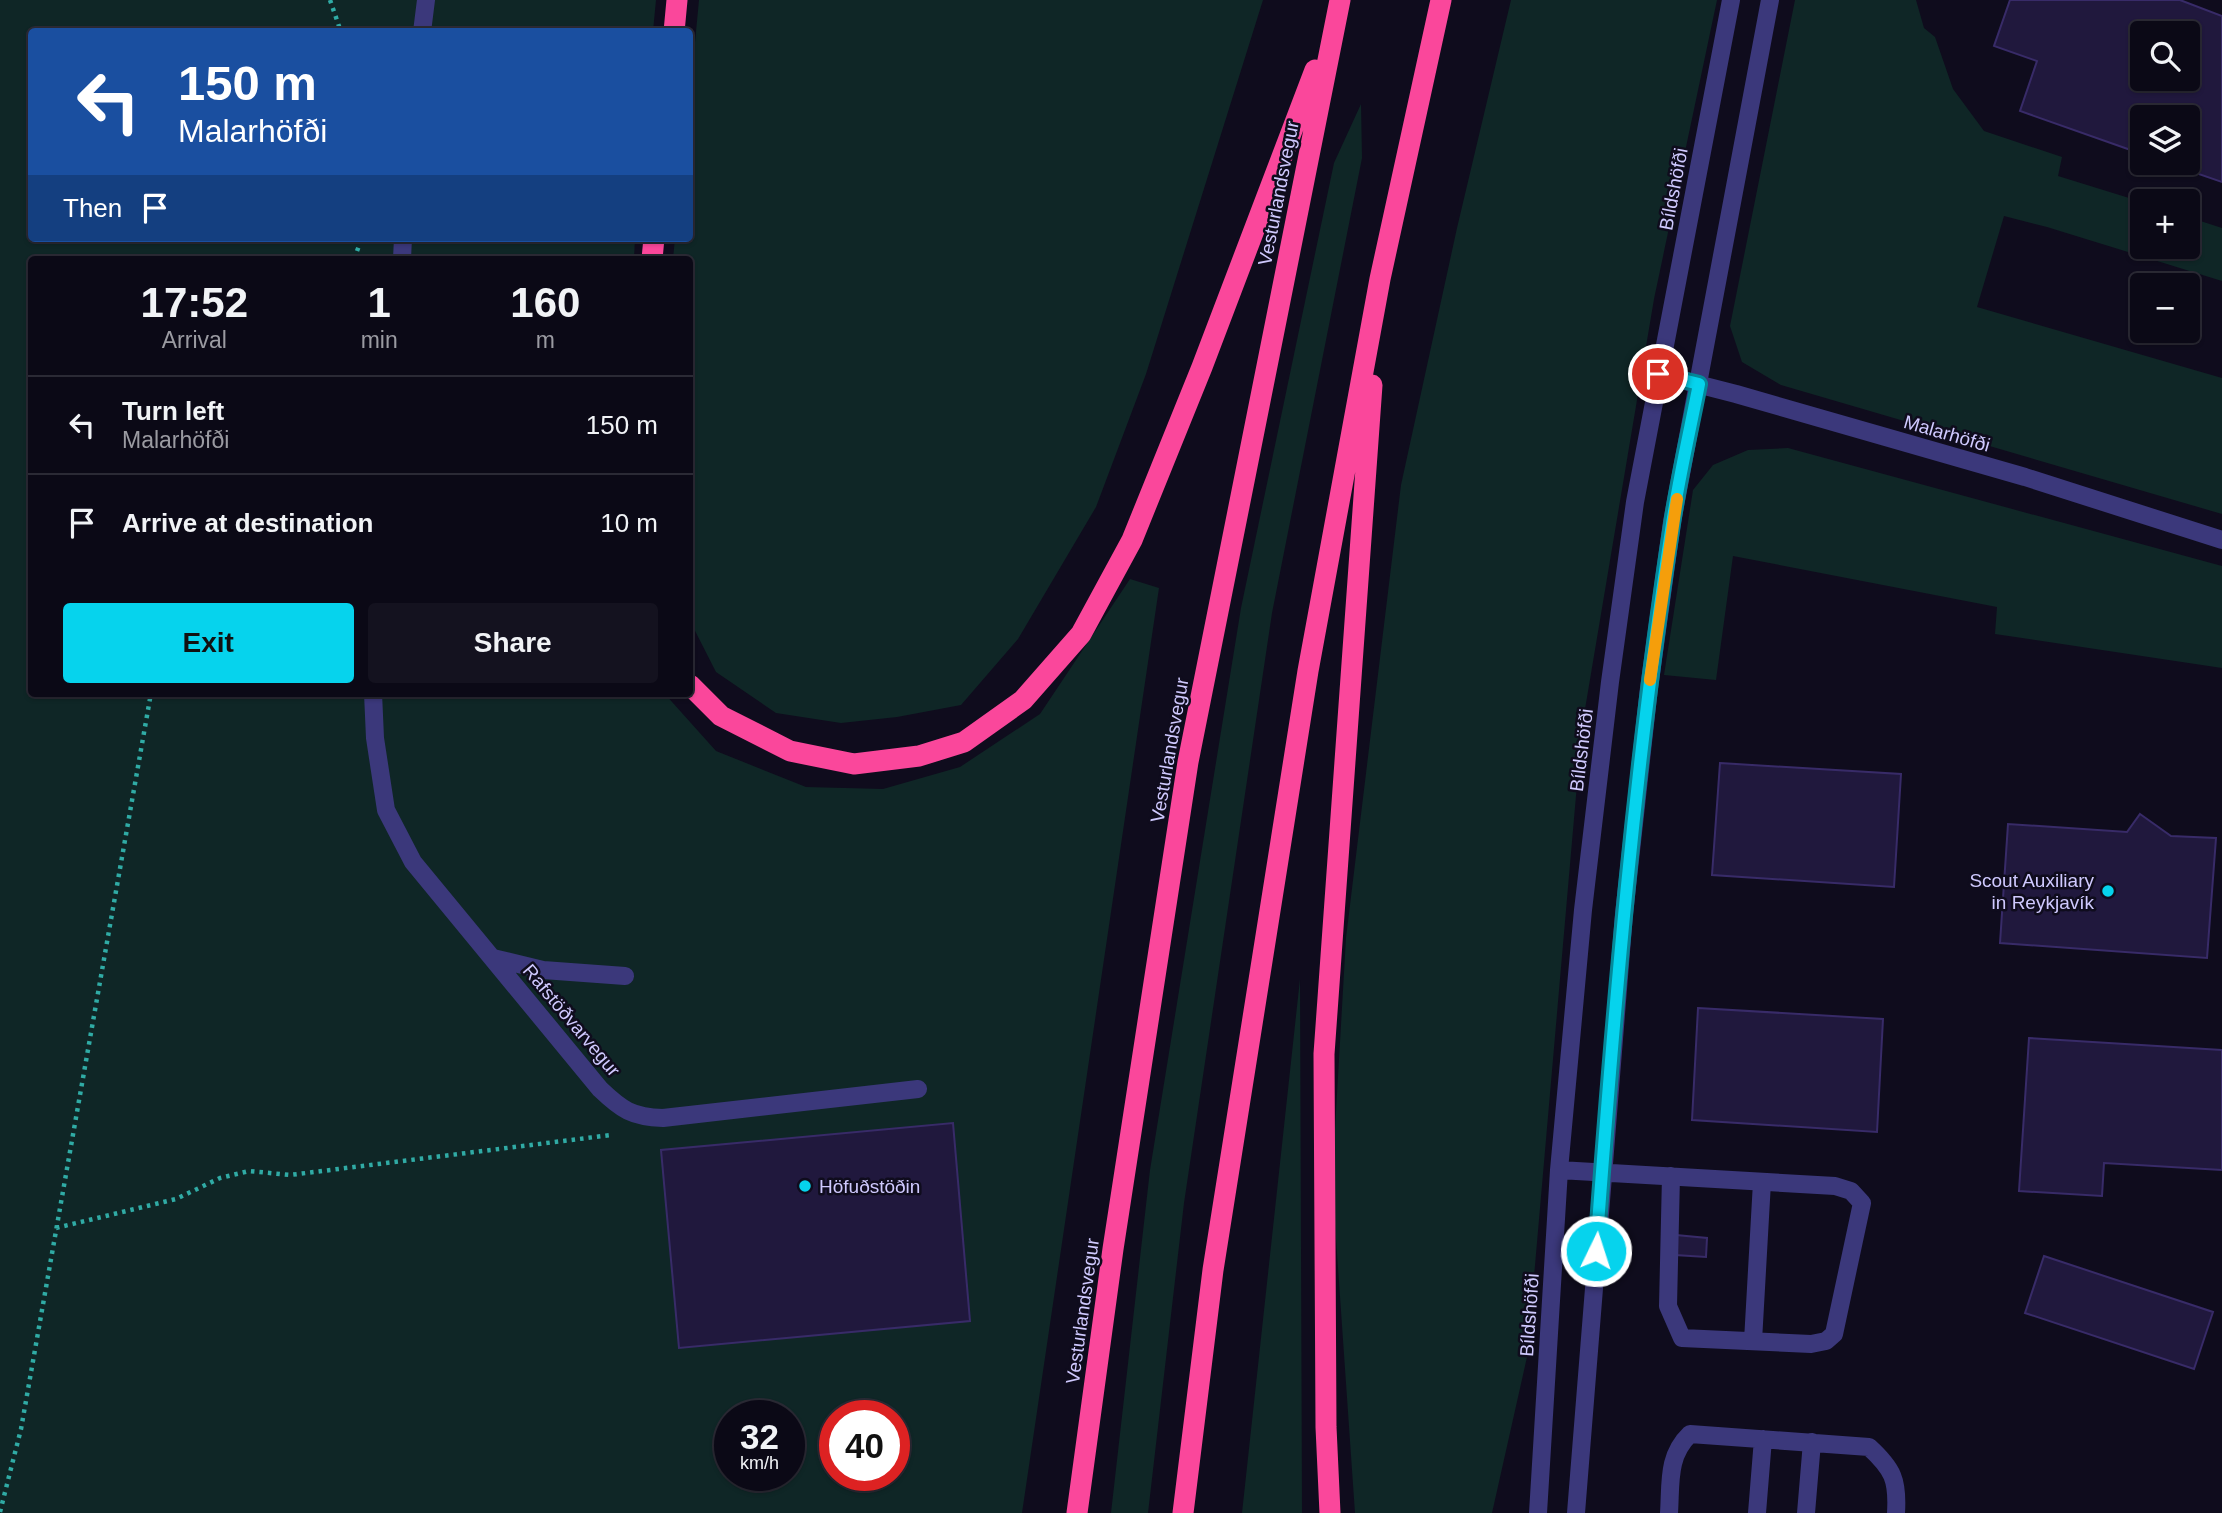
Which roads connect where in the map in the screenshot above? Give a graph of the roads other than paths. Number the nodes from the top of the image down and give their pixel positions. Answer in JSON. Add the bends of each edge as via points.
{"nodes":[{"id":1,"x":426,"y":0,"type":"edge"},
{"id":2,"x":677,"y":0,"type":"edge"},
{"id":3,"x":1441,"y":0,"type":"edge"},
{"id":4,"x":1731,"y":0,"type":"edge"},
{"id":5,"x":1770,"y":0,"type":"edge"},
{"id":6,"x":1338,"y":6,"type":"edge"},
{"id":7,"x":422,"y":28,"type":"edge"},
{"id":8,"x":674,"y":28,"type":"edge"},
{"id":9,"x":1380,"y":279,"type":"junction"},
{"id":10,"x":1658,"y":374,"type":"junction"},
{"id":11,"x":1699,"y":384,"type":"junction"},
{"id":12,"x":2222,"y":540,"type":"edge"},
{"id":13,"x":693,"y":688,"type":"edge"},
{"id":14,"x":373,"y":697,"type":"edge"},
{"id":15,"x":492,"y":958,"type":"junction"},
{"id":16,"x":625,"y":976,"type":"dead end"},
{"id":17,"x":918,"y":1088,"type":"dead end"},
{"id":18,"x":1559,"y":1170,"type":"junction"},
{"id":19,"x":1602,"y":1172,"type":"junction"},
{"id":20,"x":1671,"y":1176,"type":"junction"},
{"id":21,"x":1762,"y":1182,"type":"junction"},
{"id":22,"x":1753,"y":1341,"type":"junction"},
{"id":23,"x":1763,"y":1439,"type":"junction"},
{"id":24,"x":1812,"y":1442,"type":"junction"},
{"id":25,"x":1077,"y":1513,"type":"edge"},
{"id":26,"x":1183,"y":1513,"type":"edge"},
{"id":27,"x":1330,"y":1513,"type":"edge"},
{"id":28,"x":1538,"y":1513,"type":"edge"},
{"id":29,"x":1576,"y":1513,"type":"edge"},
{"id":30,"x":1669,"y":1513,"type":"edge"},
{"id":31,"x":1757,"y":1513,"type":"edge"},
{"id":32,"x":1807,"y":1513,"type":"edge"},
{"id":33,"x":1896,"y":1513,"type":"edge"}],
"edges":[{"from":1,"to":7,"type":"street"},
{"from":2,"to":8,"type":"highway"},
{"from":3,"to":9,"type":"highway"},
{"from":4,"to":10,"type":"street","name":"Bíldshöfði"},
{"from":5,"to":11,"type":"street"},
{"from":6,"to":13,"type":"highway","via":[[1132,540],[1081,634],[1023,700],[964,742],[919,756],[854,764],[790,751],[721,716]]},
{"from":6,"to":25,"type":"highway","name":"Vesturlandsvegur","via":[[1188,762]]},
{"from":9,"to":26,"type":"highway","via":[[1303,699],[1213,1270]]},
{"from":9,"to":27,"type":"highway","via":[[1324,1054]]},
{"from":10,"to":11,"type":"street","name":"Malarhöfði"},
{"from":10,"to":18,"type":"street","name":"Bíldshöfði","via":[[1610,682]]},
{"from":11,"to":12,"type":"street","name":"Malarhöfði","via":[[2025,477]]},
{"from":11,"to":19,"type":"street","via":[[1672,522],[1649,688]]},
{"from":14,"to":15,"type":"street","name":"Rafstöðvarvegur","via":[[386,810],[413,862]]},
{"from":15,"to":16,"type":"street","via":[[543,970]]},
{"from":15,"to":17,"type":"street","name":"Rafstöðvarvegur","via":[[600,1089],[621,1109],[642,1117]]},
{"from":18,"to":19,"type":"street"},
{"from":18,"to":28,"type":"street","name":"Bíldshöfði"},
{"from":19,"to":20,"type":"street"},
{"from":19,"to":29,"type":"street"},
{"from":20,"to":21,"type":"street"},
{"from":20,"to":22,"type":"street","via":[[1668,1306],[1682,1338]]},
{"from":21,"to":22,"type":"street"},
{"from":21,"to":22,"type":"street","via":[[1835,1186],[1851,1191],[1862,1203],[1835,1334],[1811,1344]]},
{"from":23,"to":24,"type":"street"},
{"from":23,"to":30,"type":"street","via":[[1690,1434],[1679,1445],[1673,1462]]},
{"from":23,"to":31,"type":"street"},
{"from":24,"to":32,"type":"street"},
{"from":24,"to":33,"type":"street","via":[[1869,1447],[1888,1464],[1897,1488]]}]}
